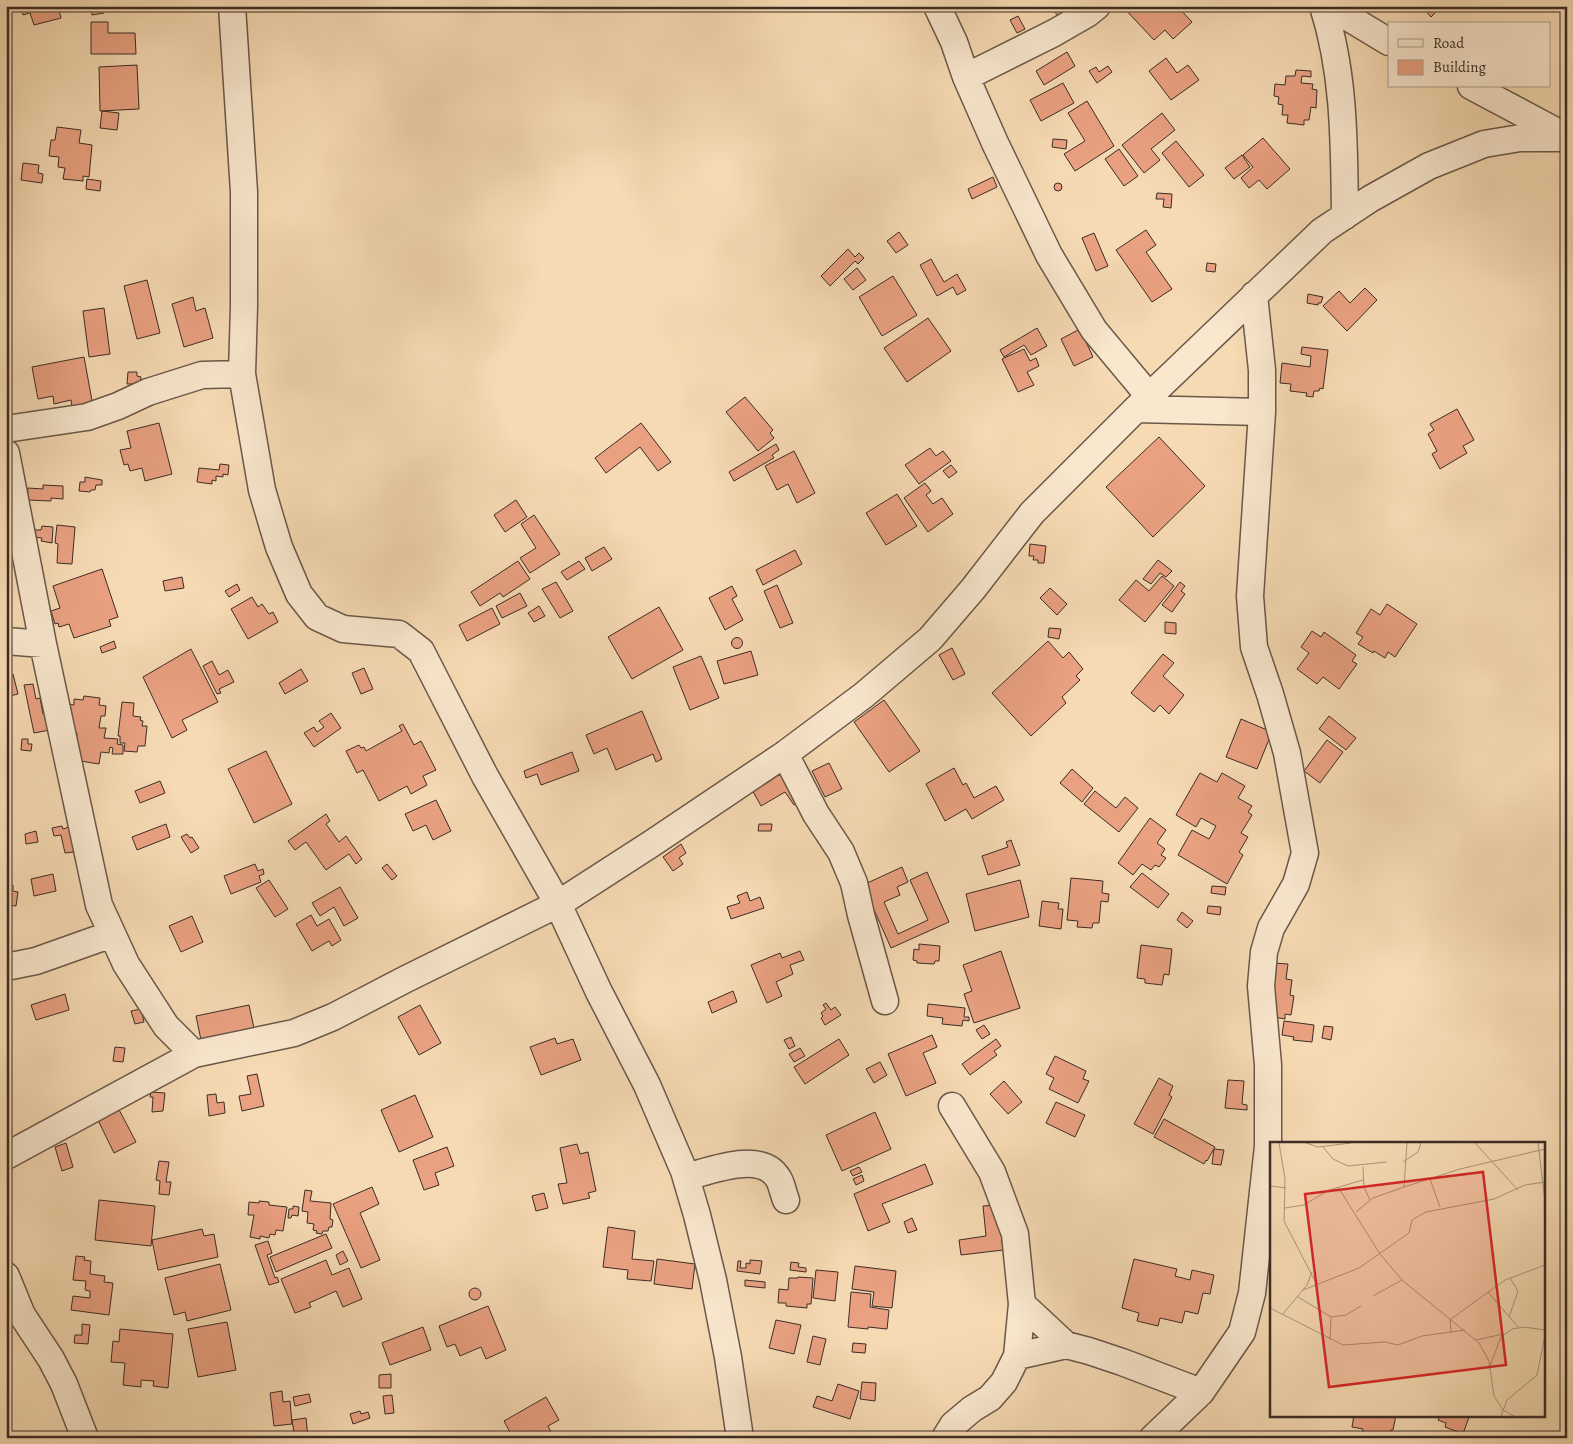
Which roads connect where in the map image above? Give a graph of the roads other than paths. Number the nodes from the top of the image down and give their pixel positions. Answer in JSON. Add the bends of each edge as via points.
{"nodes":[{"id":1,"x":232,"y":6,"type":"edge"},
{"id":2,"x":937,"y":6,"type":"edge"},
{"id":3,"x":1097,"y":6,"type":"edge"},
{"id":4,"x":1323,"y":6,"type":"edge"},
{"id":5,"x":1335,"y":6,"type":"edge"},
{"id":6,"x":1388,"y":41,"type":"edge"},
{"id":7,"x":966,"y":77,"type":"junction"},
{"id":8,"x":1475,"y":88,"type":"edge"},
{"id":9,"x":1567,"y":138,"type":"edge"},
{"id":10,"x":1345,"y":216,"type":"junction"},
{"id":11,"x":1254,"y":295,"type":"junction"},
{"id":12,"x":242,"y":374,"type":"junction"},
{"id":13,"x":1142,"y":403,"type":"junction"},
{"id":14,"x":1262,"y":412,"type":"junction"},
{"id":15,"x":6,"y":429,"type":"edge"},
{"id":16,"x":6,"y":453,"type":"edge"},
{"id":17,"x":6,"y":641,"type":"edge"},
{"id":18,"x":43,"y":644,"type":"junction"},
{"id":19,"x":785,"y":754,"type":"junction"},
{"id":20,"x":558,"y":904,"type":"junction"},
{"id":21,"x":112,"y":934,"type":"junction"},
{"id":22,"x":6,"y":967,"type":"edge"},
{"id":23,"x":885,"y":1001,"type":"dead end"},
{"id":24,"x":194,"y":1054,"type":"junction"},
{"id":25,"x":952,"y":1106,"type":"dead end"},
{"id":26,"x":6,"y":1156,"type":"edge"},
{"id":27,"x":686,"y":1177,"type":"junction"},
{"id":28,"x":786,"y":1200,"type":"dead end"},
{"id":29,"x":6,"y":1276,"type":"edge"},
{"id":30,"x":1022,"y":1304,"type":"junction"},
{"id":31,"x":1066,"y":1345,"type":"junction"},
{"id":32,"x":1017,"y":1356,"type":"junction"},
{"id":33,"x":1200,"y":1392,"type":"junction"},
{"id":34,"x":85,"y":1438,"type":"edge"},
{"id":35,"x":740,"y":1438,"type":"edge"},
{"id":36,"x":945,"y":1438,"type":"edge"},
{"id":37,"x":1152,"y":1438,"type":"edge"}],
"edges":[{"from":1,"to":12,"type":"street","via":[[244,192]]},
{"from":2,"to":7,"type":"street"},
{"from":3,"to":7,"type":"street","via":[[1088,14]]},
{"from":4,"to":10,"type":"street","via":[[1336,54],[1342,102]]},
{"from":5,"to":6,"type":"street"},
{"from":7,"to":13,"type":"street","via":[[1049,255]]},
{"from":8,"to":9,"type":"street"},
{"from":9,"to":10,"type":"street","via":[[1520,138],[1484,144],[1429,166]]},
{"from":10,"to":11,"type":"street","via":[[1322,231]]},
{"from":11,"to":13,"type":"street"},
{"from":11,"to":14,"type":"street","via":[[1262,370]]},
{"from":12,"to":15,"type":"street","via":[[202,375],[148,392],[87,417]]},
{"from":12,"to":20,"type":"street","via":[[262,490],[279,547],[299,594],[317,616],[342,629],[399,634],[421,651],[485,776]]},
{"from":13,"to":14,"type":"street"},
{"from":13,"to":19,"type":"street","via":[[1032,512],[930,639],[864,695]]},
{"from":14,"to":33,"type":"street","via":[[1250,596],[1254,647],[1288,753],[1305,853],[1296,884],[1271,928],[1264,952],[1261,986],[1268,1066],[1268,1146],[1252,1293],[1242,1332]]},
{"from":16,"to":18,"type":"street"},
{"from":17,"to":18,"type":"street"},
{"from":18,"to":21,"type":"street","via":[[99,905]]},
{"from":19,"to":20,"type":"street"},
{"from":19,"to":23,"type":"street","via":[[816,814],[841,852],[854,883]]},
{"from":20,"to":24,"type":"street","via":[[334,1017],[294,1032]]},
{"from":20,"to":27,"type":"street","via":[[648,1085]]},
{"from":21,"to":22,"type":"street","via":[[36,962]]},
{"from":21,"to":24,"type":"street","via":[[126,964],[166,1026]]},
{"from":24,"to":26,"type":"street"},
{"from":25,"to":30,"type":"street","via":[[992,1172],[1015,1234]]},
{"from":27,"to":28,"type":"street","via":[[739,1164],[754,1164],[768,1168],[778,1178]]},
{"from":27,"to":35,"type":"street","via":[[713,1280]]},
{"from":29,"to":34,"type":"street","via":[[22,1315],[64,1384]]},
{"from":30,"to":31,"type":"street"},
{"from":30,"to":32,"type":"street"},
{"from":31,"to":32,"type":"street"},
{"from":31,"to":33,"type":"street"},
{"from":32,"to":36,"type":"street","via":[[1004,1382],[990,1398],[953,1425]]},
{"from":33,"to":37,"type":"street"}]}
